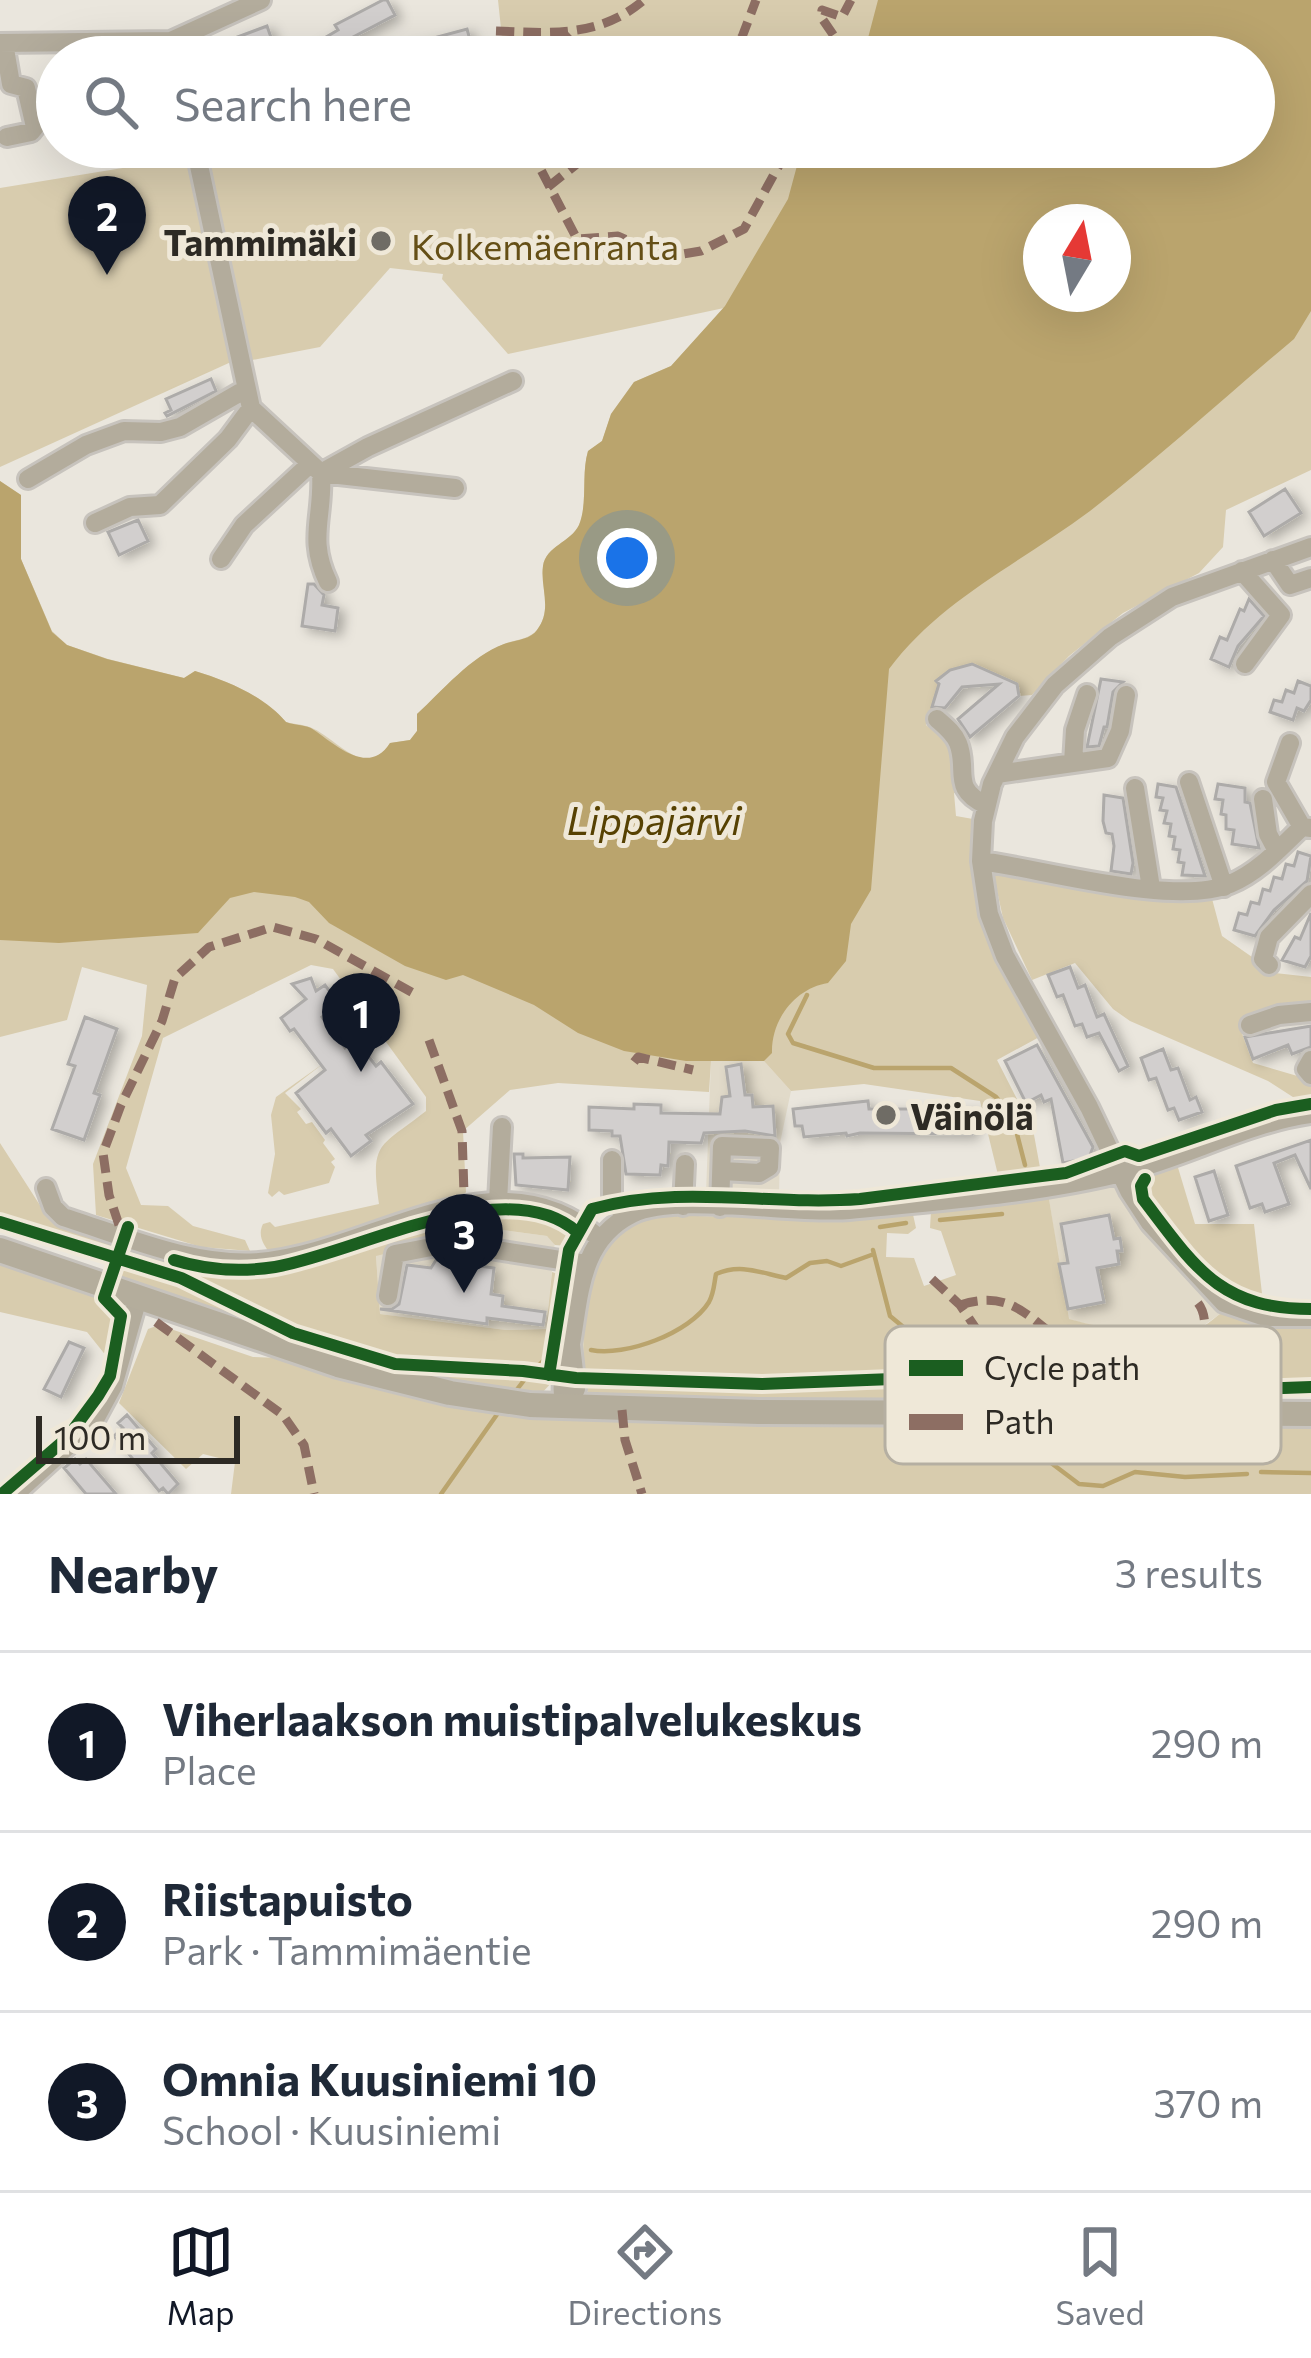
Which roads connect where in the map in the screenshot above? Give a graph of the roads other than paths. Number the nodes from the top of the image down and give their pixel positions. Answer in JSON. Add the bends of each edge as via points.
{"nodes":[{"id":1,"x":261,"y":0,"type":"edge"},
{"id":2,"x":196,"y":36,"type":"edge"},
{"id":3,"x":2,"y":43,"type":"edge"},
{"id":4,"x":36,"y":44,"type":"edge"},
{"id":5,"x":7,"y":137,"type":"dead end"},
{"id":6,"x":200,"y":168,"type":"edge"},
{"id":7,"x":513,"y":381,"type":"dead end"},
{"id":8,"x":249,"y":399,"type":"junction"},
{"id":9,"x":315,"y":468,"type":"junction"},
{"id":10,"x":28,"y":478,"type":"dead end"},
{"id":11,"x":455,"y":488,"type":"dead end"},
{"id":12,"x":95,"y":523,"type":"dead end"},
{"id":13,"x":1311,"y":548,"type":"edge"},
{"id":14,"x":221,"y":560,"type":"dead end"},
{"id":15,"x":1273,"y":560,"type":"junction"},
{"id":16,"x":1242,"y":571,"type":"junction"},
{"id":17,"x":1311,"y":578,"type":"edge"},
{"id":18,"x":328,"y":582,"type":"dead end"},
{"id":19,"x":1245,"y":664,"type":"dead end"},
{"id":20,"x":1087,"y":694,"type":"dead end"},
{"id":21,"x":1126,"y":695,"type":"dead end"},
{"id":22,"x":938,"y":719,"type":"dead end"},
{"id":23,"x":1290,"y":743,"type":"dead end"},
{"id":24,"x":1073,"y":763,"type":"junction"},
{"id":25,"x":997,"y":774,"type":"junction"},
{"id":26,"x":1189,"y":782,"type":"dead end"},
{"id":27,"x":1135,"y":788,"type":"dead end"},
{"id":28,"x":1263,"y":799,"type":"dead end"},
{"id":29,"x":986,"y":805,"type":"junction"},
{"id":30,"x":1307,"y":827,"type":"edge"},
{"id":31,"x":1277,"y":851,"type":"junction"},
{"id":32,"x":981,"y":862,"type":"junction"},
{"id":33,"x":1224,"y":887,"type":"junction"},
{"id":34,"x":1150,"y":888,"type":"junction"},
{"id":35,"x":1311,"y":894,"type":"edge"},
{"id":36,"x":1269,"y":965,"type":"dead end"},
{"id":37,"x":1311,"y":1012,"type":"edge"},
{"id":38,"x":1250,"y":1024,"type":"dead end"},
{"id":39,"x":1311,"y":1060,"type":"edge"},
{"id":40,"x":1311,"y":1075,"type":"edge"},
{"id":41,"x":1311,"y":1114,"type":"edge"},
{"id":42,"x":502,"y":1127,"type":"dead end"},
{"id":43,"x":612,"y":1160,"type":"dead end"},
{"id":44,"x":685,"y":1164,"type":"dead end"},
{"id":45,"x":722,"y":1171,"type":"dead end"},
{"id":46,"x":1121,"y":1173,"type":"junction"},
{"id":47,"x":46,"y":1188,"type":"dead end"},
{"id":48,"x":497,"y":1201,"type":"junction"},
{"id":49,"x":683,"y":1206,"type":"junction"},
{"id":50,"x":720,"y":1207,"type":"junction"},
{"id":51,"x":625,"y":1218,"type":"junction"},
{"id":52,"x":599,"y":1238,"type":"junction"},
{"id":53,"x":0,"y":1250,"type":"edge"},
{"id":54,"x":586,"y":1264,"type":"junction"},
{"id":55,"x":388,"y":1296,"type":"dead end"},
{"id":56,"x":139,"y":1298,"type":"junction"},
{"id":57,"x":1311,"y":1317,"type":"edge"},
{"id":58,"x":566,"y":1408,"type":"junction"},
{"id":59,"x":885,"y":1412,"type":"edge"},
{"id":60,"x":15,"y":1494,"type":"edge"}],
"edges":[{"from":1,"to":2,"type":"street"},
{"from":3,"to":4,"type":"street"},
{"from":3,"to":5,"type":"street","via":[[11,83],[26,88],[35,127]]},
{"from":6,"to":8,"type":"street"},
{"from":7,"to":9,"type":"street"},
{"from":8,"to":9,"type":"street"},
{"from":8,"to":10,"type":"street","via":[[161,432],[124,431]]},
{"from":8,"to":12,"type":"street","via":[[228,439],[160,505],[130,507]]},
{"from":9,"to":11,"type":"street"},
{"from":9,"to":14,"type":"street","via":[[244,525]]},
{"from":9,"to":18,"type":"street","via":[[322,496],[316,556]]},
{"from":13,"to":15,"type":"street"},
{"from":15,"to":16,"type":"street"},
{"from":15,"to":17,"type":"street","via":[[1289,585]]},
{"from":16,"to":19,"type":"street","via":[[1281,615]]},
{"from":16,"to":25,"type":"street","via":[[1172,597],[1085,657],[1028,718]]},
{"from":20,"to":24,"type":"street"},
{"from":21,"to":24,"type":"street","via":[[1108,758]]},
{"from":22,"to":29,"type":"street","via":[[960,747],[971,798]]},
{"from":23,"to":30,"type":"street","via":[[1276,782]]},
{"from":24,"to":25,"type":"street"},
{"from":25,"to":29,"type":"street"},
{"from":26,"to":33,"type":"street"},
{"from":27,"to":34,"type":"street"},
{"from":28,"to":31,"type":"street"},
{"from":29,"to":32,"type":"street"},
{"from":30,"to":31,"type":"street"},
{"from":31,"to":33,"type":"street"},
{"from":32,"to":34,"type":"street"},
{"from":32,"to":46,"type":"street","via":[[1005,956]]},
{"from":33,"to":34,"type":"street"},
{"from":35,"to":36,"type":"street","via":[[1269,937]]},
{"from":37,"to":38,"type":"street"},
{"from":39,"to":40,"type":"street"},
{"from":41,"to":46,"type":"street"},
{"from":42,"to":48,"type":"street"},
{"from":43,"to":51,"type":"street","via":[[612,1195]]},
{"from":44,"to":49,"type":"street"},
{"from":45,"to":50,"type":"street"},
{"from":46,"to":50,"type":"street","via":[[842,1211]]},
{"from":46,"to":57,"type":"street","via":[[1150,1223],[1224,1303],[1264,1317]]},
{"from":47,"to":48,"type":"street","via":[[63,1217],[234,1262],[295,1258],[457,1205]]},
{"from":48,"to":52,"type":"street","via":[[559,1210]]},
{"from":49,"to":50,"type":"street"},
{"from":49,"to":51,"type":"street"},
{"from":51,"to":52,"type":"street"},
{"from":52,"to":54,"type":"street"},
{"from":53,"to":56,"type":"main road"},
{"from":54,"to":55,"type":"street","via":[[452,1243],[395,1255]]},
{"from":54,"to":58,"type":"street","via":[[560,1388]]},
{"from":56,"to":58,"type":"main road","via":[[451,1393]]},
{"from":56,"to":60,"type":"street","via":[[93,1423]]},
{"from":58,"to":59,"type":"main road"}]}
